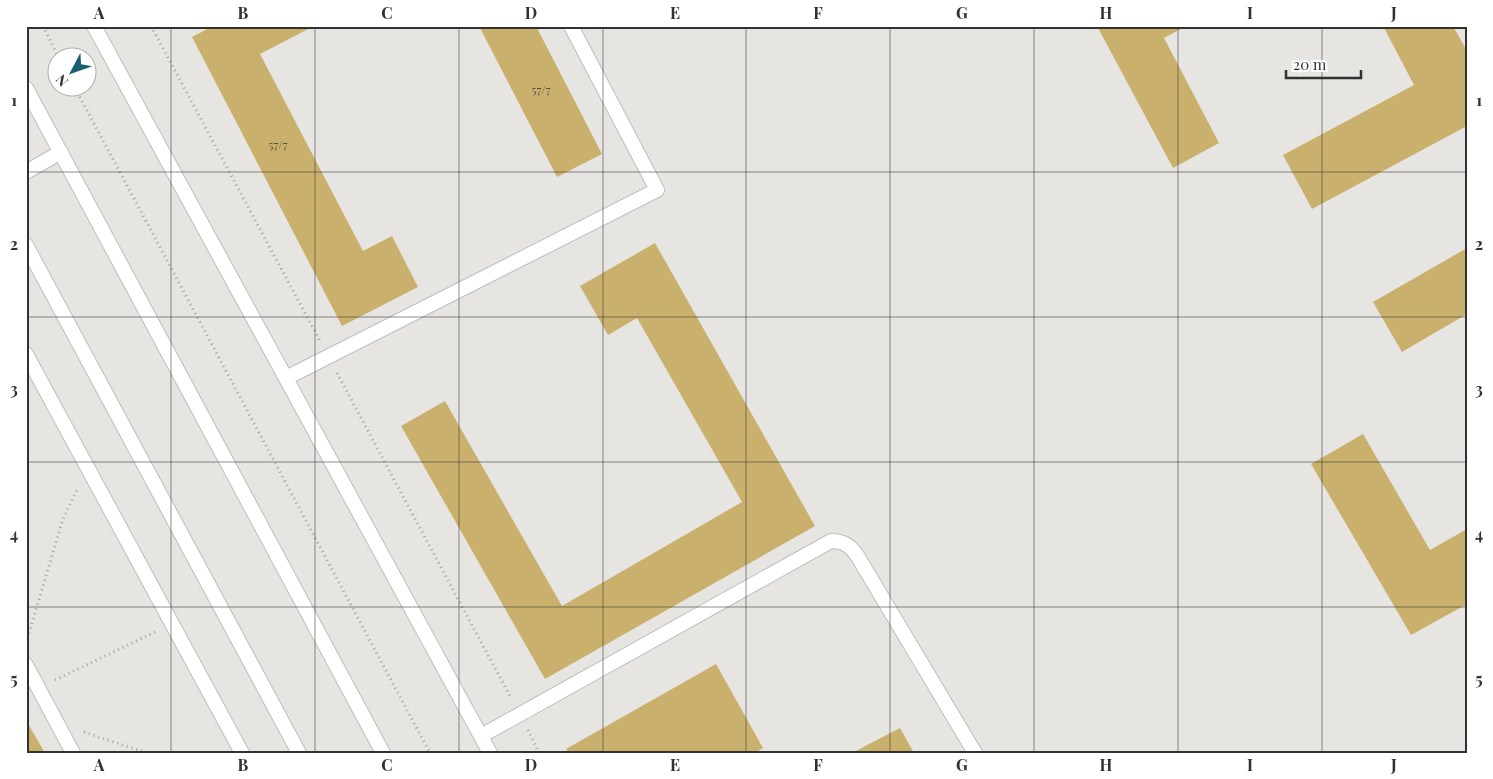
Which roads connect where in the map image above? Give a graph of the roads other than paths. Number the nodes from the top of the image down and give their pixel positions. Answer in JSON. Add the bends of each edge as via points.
{"nodes":[{"id":1,"x":95,"y":26,"type":"edge"},
{"id":2,"x":571,"y":26,"type":"edge"},
{"id":3,"x":26,"y":88,"type":"edge"},
{"id":4,"x":61,"y":152,"type":"junction"},
{"id":5,"x":26,"y":172,"type":"edge"},
{"id":6,"x":26,"y":245,"type":"edge"},
{"id":7,"x":26,"y":354,"type":"edge"},
{"id":8,"x":286,"y":378,"type":"junction"},
{"id":9,"x":26,"y":665,"type":"edge"},
{"id":10,"x":481,"y":736,"type":"junction"},
{"id":11,"x":73,"y":753,"type":"edge"},
{"id":12,"x":242,"y":753,"type":"edge"},
{"id":13,"x":299,"y":753,"type":"edge"},
{"id":14,"x":383,"y":753,"type":"edge"},
{"id":15,"x":490,"y":753,"type":"edge"},
{"id":16,"x":975,"y":753,"type":"edge"}],
"edges":[{"from":1,"to":8,"type":"lane"},
{"from":2,"to":8,"type":"lane","via":[[657,190]]},
{"from":3,"to":4,"type":"lane"},
{"from":4,"to":5,"type":"lane"},
{"from":4,"to":14,"type":"lane"},
{"from":6,"to":13,"type":"lane"},
{"from":7,"to":12,"type":"lane"},
{"from":8,"to":10,"type":"lane"},
{"from":9,"to":11,"type":"lane"},
{"from":10,"to":15,"type":"lane"},
{"from":10,"to":16,"type":"lane","via":[[831,542],[840,541],[853,549]]}]}
